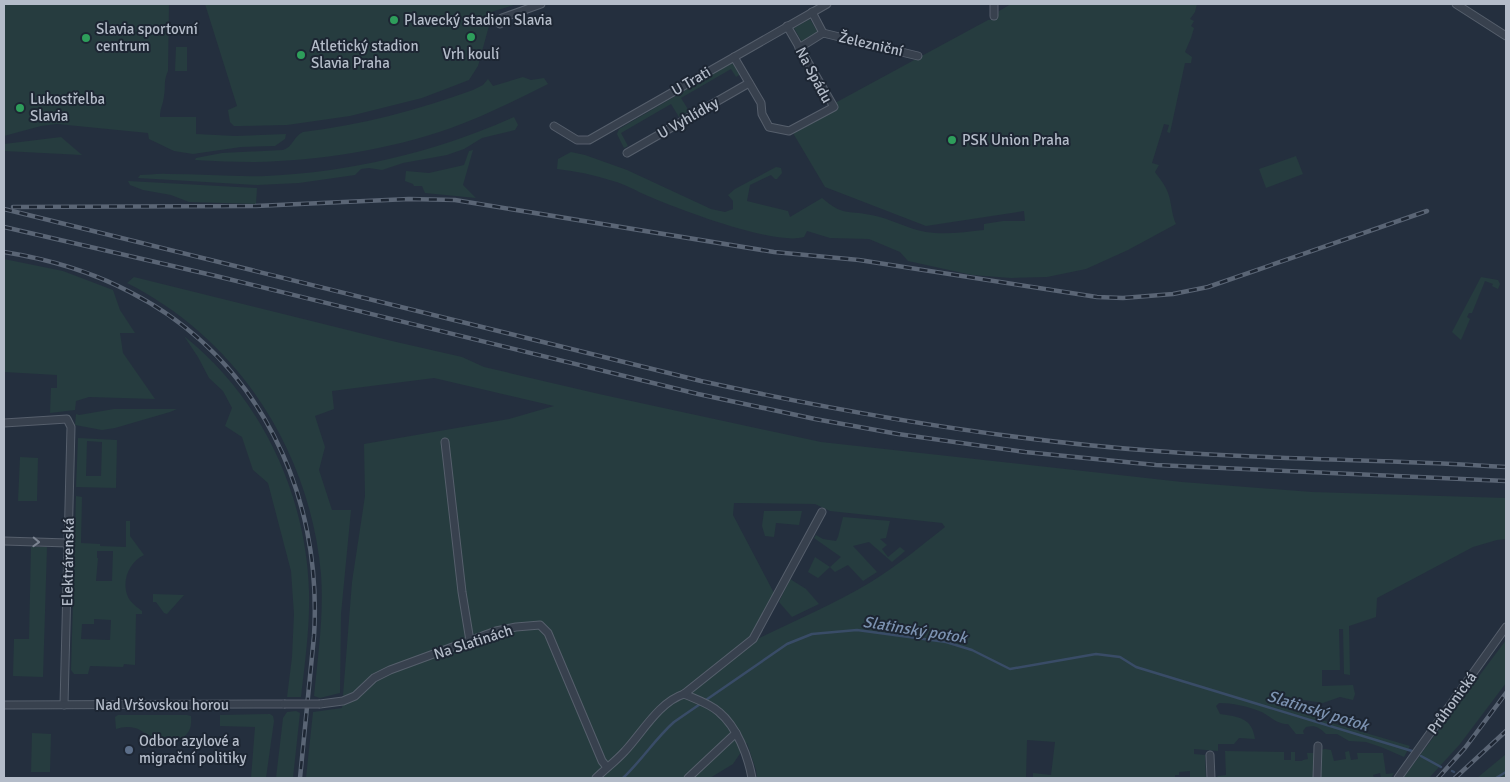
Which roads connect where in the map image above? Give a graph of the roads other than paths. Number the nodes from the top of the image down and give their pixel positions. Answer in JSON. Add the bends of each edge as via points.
{"nodes":[{"id":1,"x":541,"y":4,"type":"edge"},
{"id":2,"x":827,"y":4,"type":"edge"},
{"id":3,"x":994,"y":4,"type":"edge"},
{"id":4,"x":1456,"y":4,"type":"edge"},
{"id":5,"x":812,"y":12,"type":"junction"},
{"id":6,"x":994,"y":16,"type":"dead end"},
{"id":7,"x":500,"y":24,"type":"dead end"},
{"id":8,"x":787,"y":26,"type":"junction"},
{"id":9,"x":823,"y":33,"type":"junction"},
{"id":10,"x":1506,"y":36,"type":"edge"},
{"id":11,"x":799,"y":48,"type":"junction"},
{"id":12,"x":734,"y":56,"type":"junction"},
{"id":13,"x":918,"y":56,"type":"dead end"},
{"id":14,"x":749,"y":83,"type":"junction"},
{"id":15,"x":554,"y":126,"type":"dead end"},
{"id":16,"x":627,"y":153,"type":"dead end"},
{"id":17,"x":4,"y":423,"type":"edge"},
{"id":18,"x":445,"y":442,"type":"dead end"},
{"id":19,"x":822,"y":512,"type":"dead end"},
{"id":20,"x":4,"y":541,"type":"edge"},
{"id":21,"x":68,"y":543,"type":"junction"},
{"id":22,"x":1506,"y":627,"type":"edge"},
{"id":23,"x":470,"y":641,"type":"junction"},
{"id":24,"x":684,"y":694,"type":"junction"},
{"id":25,"x":320,"y":704,"type":"joint"},
{"id":26,"x":4,"y":705,"type":"edge"},
{"id":27,"x":64,"y":705,"type":"junction"},
{"id":28,"x":736,"y":733,"type":"junction"},
{"id":29,"x":1318,"y":746,"type":"dead end"},
{"id":30,"x":1210,"y":755,"type":"dead end"},
{"id":31,"x":607,"y":767,"type":"junction"},
{"id":32,"x":596,"y":778,"type":"edge"},
{"id":33,"x":688,"y":778,"type":"edge"},
{"id":34,"x":752,"y":778,"type":"edge"},
{"id":35,"x":1211,"y":778,"type":"edge"},
{"id":36,"x":1317,"y":778,"type":"edge"},
{"id":37,"x":1398,"y":778,"type":"edge"}],
"edges":[{"from":1,"to":7,"type":"street","via":[[502,18]]},
{"from":2,"to":5,"type":"street","name":"U Trati"},
{"from":3,"to":6,"type":"street"},
{"from":4,"to":10,"type":"street"},
{"from":5,"to":8,"type":"street","name":"U Trati"},
{"from":5,"to":9,"type":"street"},
{"from":8,"to":11,"type":"street","name":"Na Spádu"},
{"from":8,"to":12,"type":"street","name":"U Trati"},
{"from":9,"to":11,"type":"street"},
{"from":9,"to":13,"type":"street","name":"Železniční"},
{"from":11,"to":14,"type":"street","name":"Na Spádu","via":[[834,107],[789,131],[769,127],[762,114],[761,103]]},
{"from":12,"to":14,"type":"street"},
{"from":12,"to":15,"type":"street","name":"U Trati","via":[[589,140],[578,140]]},
{"from":14,"to":16,"type":"street","name":"U Vyhlídky"},
{"from":17,"to":21,"type":"street","name":"Elektrárenská","via":[[67,419],[71,427]]},
{"from":18,"to":23,"type":"street"},
{"from":19,"to":24,"type":"street","via":[[753,639]]},
{"from":20,"to":21,"type":"street","one_way":true},
{"from":21,"to":27,"type":"street","name":"Elektrárenská"},
{"from":22,"to":37,"type":"street","name":"Průhonická"},
{"from":23,"to":25,"type":"street","name":"Na Slatinách","via":[[390,670],[374,678],[355,696]]},
{"from":23,"to":31,"type":"street","name":"Na Slatinách","via":[[516,627],[540,625],[548,633]]},
{"from":24,"to":28,"type":"street","via":[[722,714]]},
{"from":24,"to":31,"type":"street","via":[[655,715]]},
{"from":25,"to":27,"type":"street","name":"Nad Vršovskou horou","bridge":true},
{"from":26,"to":27,"type":"street","name":"Nad Vršovskou horou"},
{"from":28,"to":33,"type":"street"},
{"from":28,"to":34,"type":"street"},
{"from":29,"to":36,"type":"street"},
{"from":30,"to":35,"type":"street"},
{"from":31,"to":32,"type":"street"}]}
